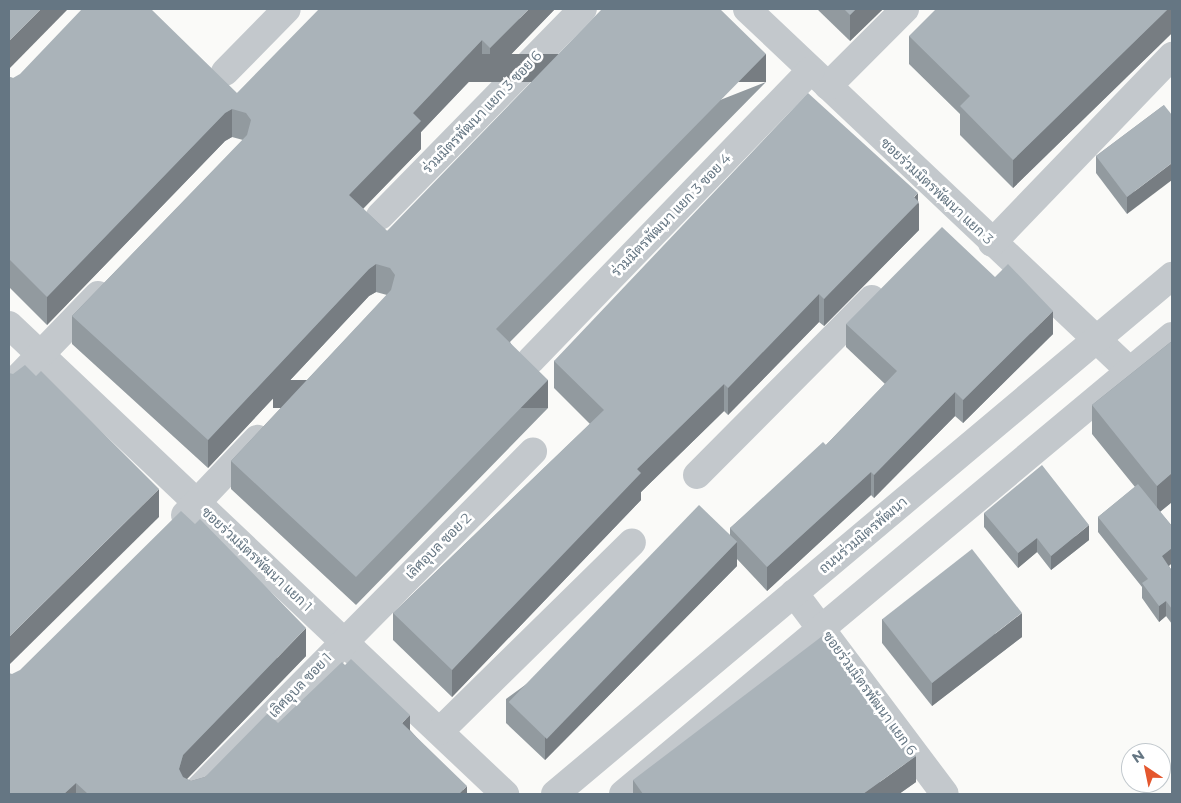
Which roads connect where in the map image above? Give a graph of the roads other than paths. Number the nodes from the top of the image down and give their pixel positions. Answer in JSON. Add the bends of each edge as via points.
{"nodes":[{"id":1,"x":287,"y":9,"type":"edge"},
{"id":2,"x":583,"y":9,"type":"edge"},
{"id":3,"x":747,"y":9,"type":"edge"},
{"id":4,"x":905,"y":9,"type":"edge"},
{"id":5,"x":1172,"y":56,"type":"edge"},
{"id":6,"x":225,"y":72,"type":"dead end"},
{"id":7,"x":820,"y":78,"type":"junction"},
{"id":8,"x":380,"y":216,"type":"dead end"},
{"id":9,"x":992,"y":243,"type":"junction"},
{"id":10,"x":1172,"y":276,"type":"edge"},
{"id":11,"x":114,"y":278,"type":"edge"},
{"id":12,"x":890,"y":282,"type":"edge"},
{"id":13,"x":9,"y":325,"type":"edge"},
{"id":14,"x":1172,"y":336,"type":"edge"},
{"id":15,"x":1099,"y":338,"type":"junction"},
{"id":16,"x":40,"y":355,"type":"junction"},
{"id":17,"x":531,"y":360,"type":"edge"},
{"id":18,"x":1130,"y":371,"type":"junction"},
{"id":19,"x":9,"y":387,"type":"edge"},
{"id":20,"x":272,"y":423,"type":"edge"},
{"id":21,"x":533,"y":452,"type":"dead end"},
{"id":22,"x":697,"y":475,"type":"dead end"},
{"id":23,"x":198,"y":502,"type":"junction"},
{"id":24,"x":162,"y":537,"type":"edge"},
{"id":25,"x":632,"y":542,"type":"dead end"},
{"id":26,"x":794,"y":593,"type":"junction"},
{"id":27,"x":823,"y":628,"type":"junction"},
{"id":28,"x":344,"y":640,"type":"junction"},
{"id":29,"x":440,"y":731,"type":"junction"},
{"id":30,"x":194,"y":794,"type":"edge"},
{"id":31,"x":505,"y":794,"type":"edge"},
{"id":32,"x":555,"y":794,"type":"edge"},
{"id":33,"x":623,"y":794,"type":"edge"},
{"id":34,"x":945,"y":794,"type":"edge"}],
"edges":[{"from":1,"to":6,"type":"street"},
{"from":2,"to":8,"type":"street","name":"ร่วมมิตรพัฒนา แยก 3 ซอย 6"},
{"from":3,"to":7,"type":"street","name":"ซอยร่วมมิตรพัฒนา แยก 3"},
{"from":4,"to":7,"type":"street","name":"ร่วมมิตรพัฒนา แยก 3 ซอย 4"},
{"from":5,"to":9,"type":"street"},
{"from":7,"to":9,"type":"street","name":"ซอยร่วมมิตรพัฒนา แยก 3","via":[[952,220]]},
{"from":7,"to":17,"type":"street","name":"ร่วมมิตรพัฒนา แยก 3 ซอย 4"},
{"from":9,"to":15,"type":"street","name":"ซอยร่วมมิตรพัฒนา แยก 3"},
{"from":10,"to":15,"type":"street","name":"ถนนร่วมมิตรพัฒนา"},
{"from":11,"to":16,"type":"street"},
{"from":12,"to":22,"type":"street"},
{"from":13,"to":16,"type":"street","name":"ซอยร่วมมิตรพัฒนา แยก 1"},
{"from":14,"to":18,"type":"street"},
{"from":15,"to":18,"type":"street","name":"ซอยร่วมมิตรพัฒนา แยก 3"},
{"from":15,"to":26,"type":"street","name":"ถนนร่วมมิตรพัฒนา"},
{"from":16,"to":19,"type":"street"},
{"from":16,"to":23,"type":"street","name":"ซอยร่วมมิตรพัฒนา แยก 1"},
{"from":18,"to":27,"type":"street"},
{"from":20,"to":23,"type":"street"},
{"from":21,"to":28,"type":"street","name":"เลิศอุบล ซอย 2"},
{"from":23,"to":24,"type":"street"},
{"from":23,"to":28,"type":"street","name":"ซอยร่วมมิตรพัฒนา แยก 1"},
{"from":25,"to":29,"type":"street"},
{"from":26,"to":27,"type":"street","name":"ซอยร่วมมิตรพัฒนา แยก 6"},
{"from":26,"to":32,"type":"street","name":"ถนนร่วมมิตรพัฒนา"},
{"from":27,"to":33,"type":"street"},
{"from":27,"to":34,"type":"street","name":"ซอยร่วมมิตรพัฒนา แยก 6"},
{"from":28,"to":29,"type":"street","name":"ซอยร่วมมิตรพัฒนา แยก 1"},
{"from":28,"to":30,"type":"street","name":"เลิศอุบล ซอย 1"},
{"from":29,"to":31,"type":"street","name":"ซอยร่วมมิตรพัฒนา แยก 1"}]}
